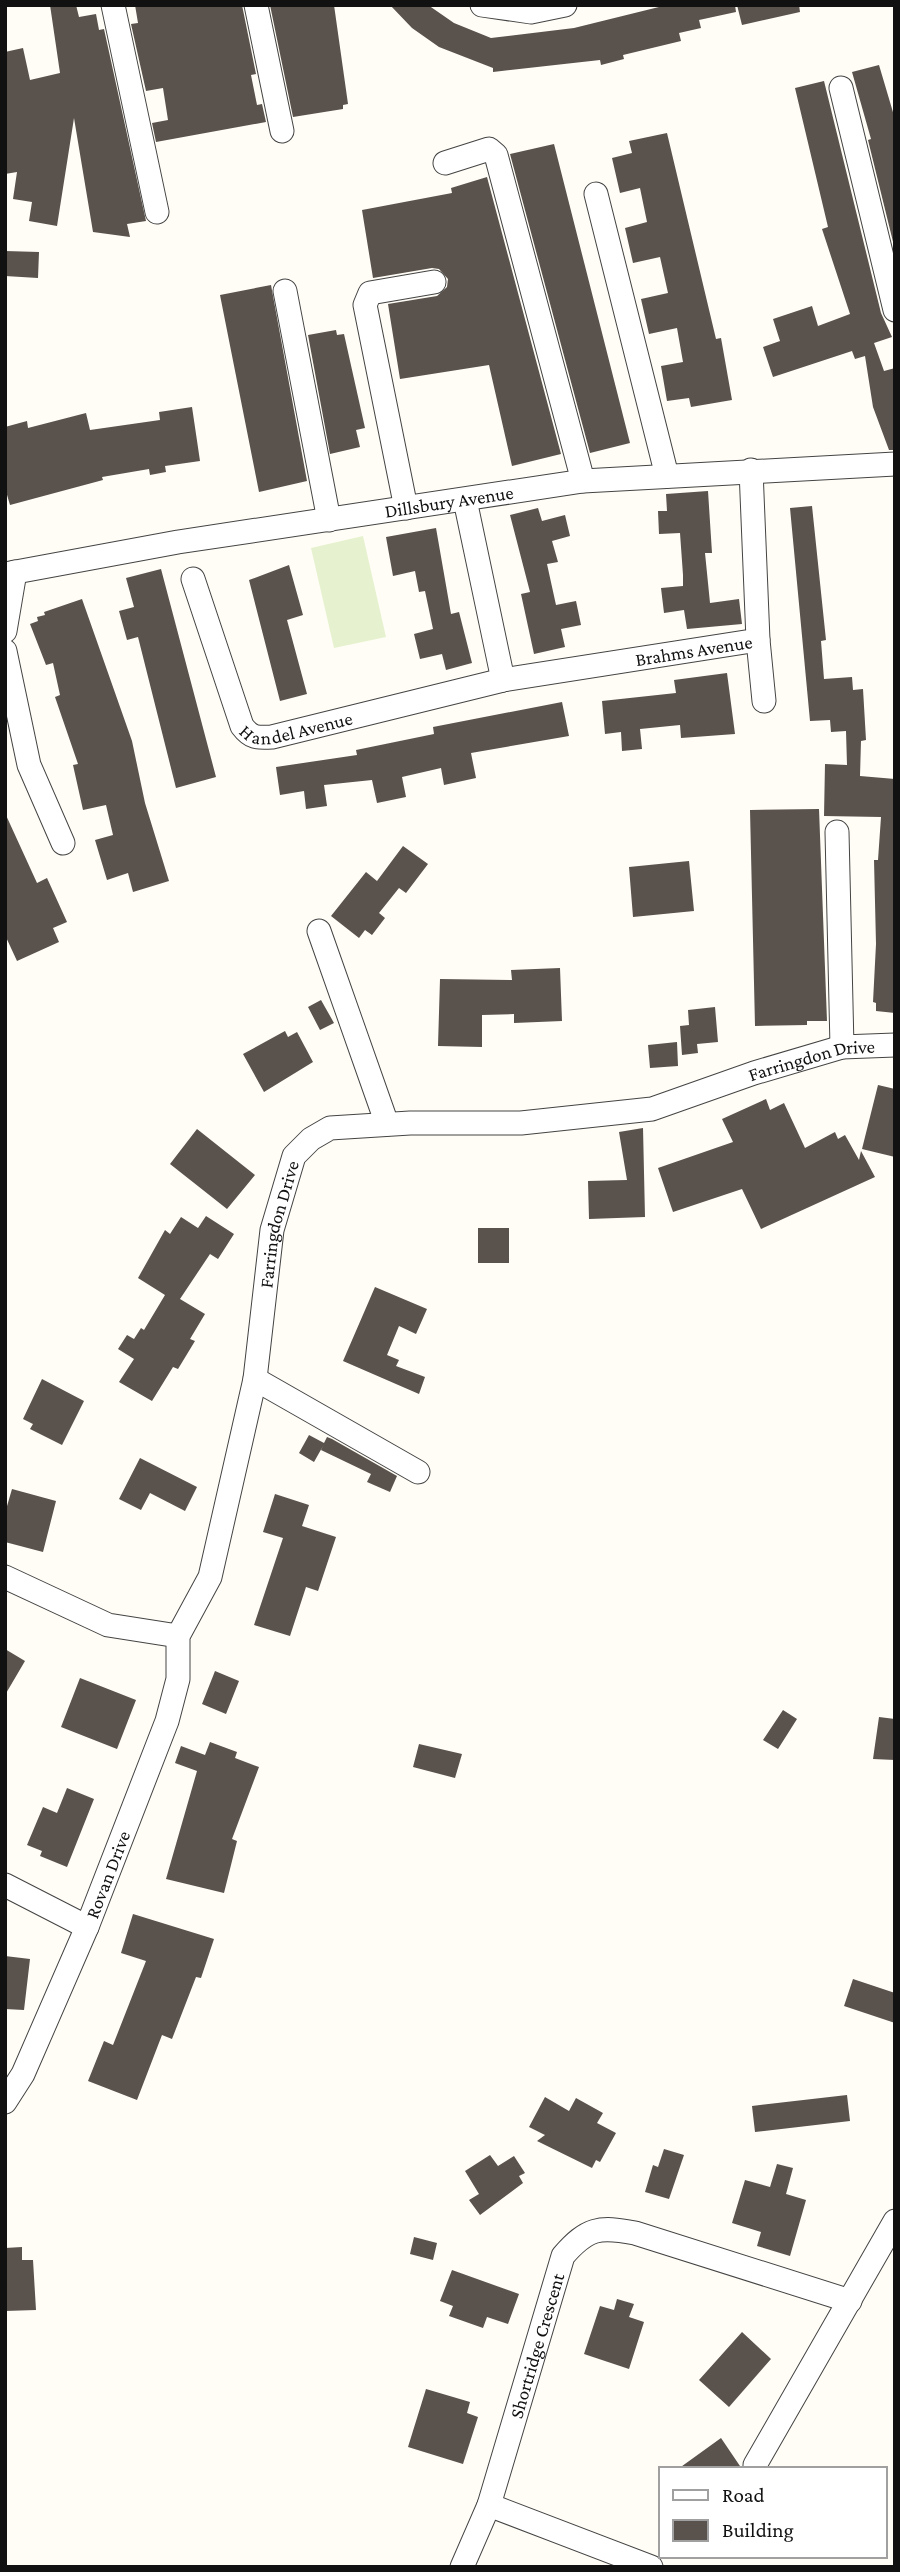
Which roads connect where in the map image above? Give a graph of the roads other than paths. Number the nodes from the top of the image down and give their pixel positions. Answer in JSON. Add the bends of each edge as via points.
{"nodes":[{"id":1,"x":113,"y":5,"type":"edge"},
{"id":2,"x":256,"y":5,"type":"edge"},
{"id":3,"x":482,"y":5,"type":"edge"},
{"id":4,"x":565,"y":5,"type":"edge"},
{"id":5,"x":841,"y":88,"type":"dead end"},
{"id":6,"x":282,"y":131,"type":"dead end"},
{"id":7,"x":445,"y":163,"type":"dead end"},
{"id":8,"x":596,"y":194,"type":"dead end"},
{"id":9,"x":157,"y":212,"type":"dead end"},
{"id":10,"x":434,"y":282,"type":"dead end"},
{"id":11,"x":285,"y":292,"type":"dead end"},
{"id":12,"x":895,"y":310,"type":"edge"},
{"id":13,"x":895,"y":464,"type":"edge"},
{"id":14,"x":751,"y":470,"type":"junction"},
{"id":15,"x":667,"y":476,"type":"junction"},
{"id":16,"x":583,"y":481,"type":"junction"},
{"id":17,"x":465,"y":499,"type":"junction"},
{"id":18,"x":407,"y":508,"type":"junction"},
{"id":19,"x":329,"y":520,"type":"junction"},
{"id":20,"x":10,"y":573,"type":"edge"},
{"id":21,"x":193,"y":579,"type":"dead end"},
{"id":22,"x":5,"y":631,"type":"edge"},
{"id":23,"x":758,"y":640,"type":"junction"},
{"id":24,"x":5,"y":651,"type":"edge"},
{"id":25,"x":503,"y":680,"type":"junction"},
{"id":26,"x":764,"y":701,"type":"dead end"},
{"id":27,"x":837,"y":832,"type":"dead end"},
{"id":28,"x":63,"y":843,"type":"dead end"},
{"id":29,"x":319,"y":931,"type":"dead end"},
{"id":30,"x":895,"y":1045,"type":"edge"},
{"id":31,"x":842,"y":1047,"type":"junction"},
{"id":32,"x":387,"y":1124,"type":"junction"},
{"id":33,"x":255,"y":1379,"type":"junction"},
{"id":34,"x":418,"y":1472,"type":"dead end"},
{"id":35,"x":5,"y":1577,"type":"edge"},
{"id":36,"x":178,"y":1636,"type":"junction"},
{"id":37,"x":5,"y":1885,"type":"edge"},
{"id":38,"x":87,"y":1927,"type":"junction"},
{"id":39,"x":5,"y":2102,"type":"edge"},
{"id":40,"x":895,"y":2221,"type":"edge"},
{"id":41,"x":850,"y":2301,"type":"junction"},
{"id":42,"x":755,"y":2465,"type":"dead end"},
{"id":43,"x":489,"y":2505,"type":"junction"},
{"id":44,"x":462,"y":2567,"type":"edge"},
{"id":45,"x":651,"y":2567,"type":"edge"}],
"edges":[{"from":1,"to":9,"type":"street"},
{"from":2,"to":6,"type":"street"},
{"from":3,"to":4,"type":"street","via":[[531,12]]},
{"from":5,"to":12,"type":"street"},
{"from":7,"to":16,"type":"street","via":[[489,149],[496,155]]},
{"from":8,"to":15,"type":"street"},
{"from":10,"to":18,"type":"street","via":[[370,293],[365,305]]},
{"from":11,"to":19,"type":"street"},
{"from":13,"to":14,"type":"street","name":"Dillsbury Avenue"},
{"from":14,"to":15,"type":"street","name":"Dillsbury Avenue"},
{"from":14,"to":23,"type":"street","name":"Brahms Avenue"},
{"from":15,"to":16,"type":"street","name":"Dillsbury Avenue"},
{"from":16,"to":17,"type":"street","name":"Dillsbury Avenue"},
{"from":17,"to":18,"type":"street","name":"Dillsbury Avenue"},
{"from":17,"to":25,"type":"street"},
{"from":18,"to":19,"type":"street","name":"Dillsbury Avenue"},
{"from":19,"to":20,"type":"street","name":"Dillsbury Avenue"},
{"from":20,"to":22,"type":"street"},
{"from":21,"to":25,"type":"street","name":"Handel Avenue","via":[[236,713],[248,735],[258,738]]},
{"from":23,"to":25,"type":"street","name":"Brahms Avenue"},
{"from":23,"to":26,"type":"street"},
{"from":24,"to":28,"type":"street","via":[[29,765]]},
{"from":27,"to":31,"type":"street"},
{"from":29,"to":32,"type":"street"},
{"from":30,"to":31,"type":"street","name":"Farringdon Drive"},
{"from":31,"to":32,"type":"street","name":"Farringdon Drive","via":[[652,1109],[521,1123]]},
{"from":32,"to":33,"type":"street","name":"Farringdon Drive","via":[[330,1128],[294,1156],[272,1230]]},
{"from":33,"to":34,"type":"street"},
{"from":33,"to":36,"type":"street","name":"Farringdon Drive","via":[[210,1577]]},
{"from":35,"to":36,"type":"street","via":[[108,1625]]},
{"from":36,"to":38,"type":"street","name":"Rovan Drive","via":[[178,1679],[167,1721]]},
{"from":37,"to":38,"type":"street"},
{"from":38,"to":39,"type":"street","name":"Rovan Drive","via":[[23,2074]]},
{"from":40,"to":41,"type":"street"},
{"from":41,"to":42,"type":"street"},
{"from":41,"to":43,"type":"street","name":"Shortridge Crescent","via":[[635,2232],[608,2227],[581,2235],[563,2256]]},
{"from":43,"to":44,"type":"street","name":"Shortridge Crescent"},
{"from":43,"to":45,"type":"street"}]}
